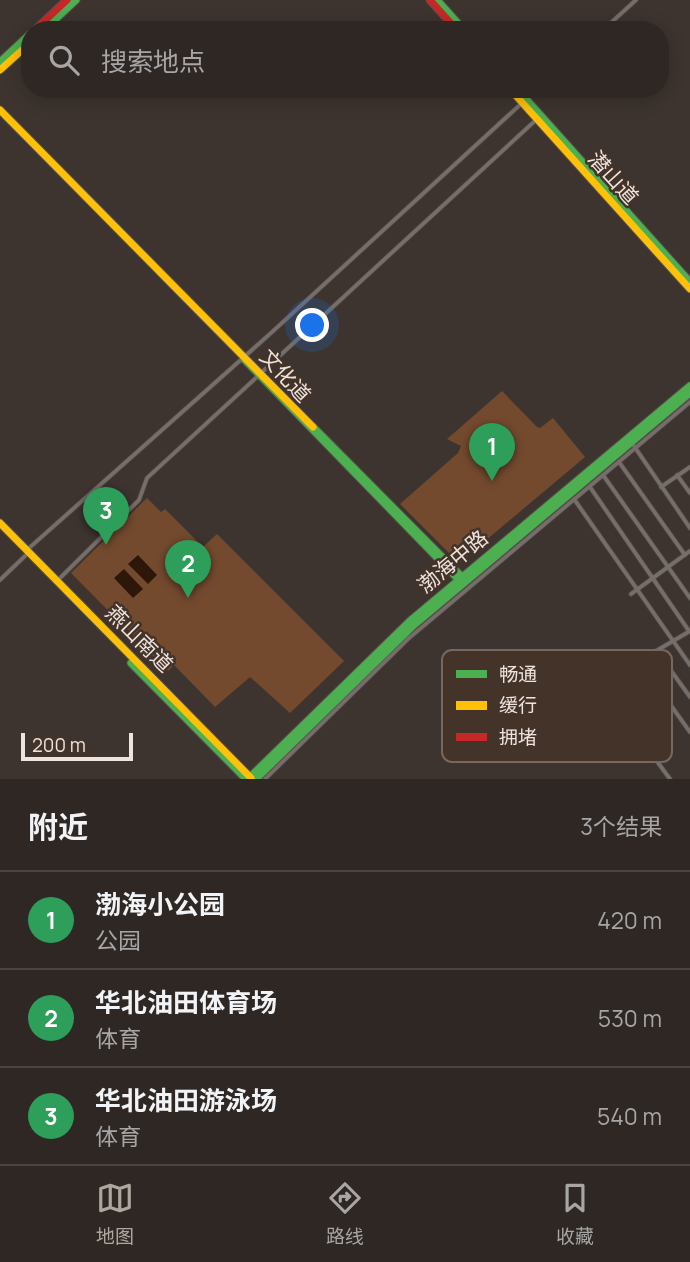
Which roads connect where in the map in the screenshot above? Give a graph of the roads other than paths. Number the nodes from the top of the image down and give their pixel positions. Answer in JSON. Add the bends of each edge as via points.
{"nodes":[{"id":1,"x":67,"y":0,"type":"edge"},
{"id":2,"x":76,"y":0,"type":"edge"},
{"id":3,"x":430,"y":0,"type":"edge"},
{"id":4,"x":437,"y":0,"type":"edge"},
{"id":5,"x":636,"y":0,"type":"edge"},
{"id":6,"x":45,"y":21,"type":"edge"},
{"id":7,"x":54,"y":21,"type":"edge"},
{"id":8,"x":449,"y":21,"type":"edge"},
{"id":9,"x":456,"y":21,"type":"edge"},
{"id":10,"x":613,"y":21,"type":"edge"},
{"id":11,"x":21,"y":42,"type":"edge"},
{"id":12,"x":21,"y":51,"type":"edge"},
{"id":13,"x":0,"y":62,"type":"edge"},
{"id":14,"x":0,"y":70,"type":"edge"},
{"id":15,"x":520,"y":98,"type":"edge"},
{"id":16,"x":522,"y":98,"type":"edge"},
{"id":17,"x":527,"y":98,"type":"edge"},
{"id":18,"x":524,"y":101,"type":"junction"},
{"id":19,"x":0,"y":110,"type":"edge"},
{"id":20,"x":537,"y":119,"type":"junction"},
{"id":21,"x":690,"y":282,"type":"edge"},
{"id":22,"x":690,"y":289,"type":"edge"},
{"id":23,"x":243,"y":358,"type":"junction"},
{"id":24,"x":260,"y":374,"type":"junction"},
{"id":25,"x":690,"y":386,"type":"edge"},
{"id":26,"x":690,"y":393,"type":"edge"},
{"id":27,"x":690,"y":402,"type":"edge"},
{"id":28,"x":633,"y":445,"type":"junction"},
{"id":29,"x":619,"y":462,"type":"junction"},
{"id":30,"x":690,"y":467,"type":"edge"},
{"id":31,"x":603,"y":475,"type":"junction"},
{"id":32,"x":677,"y":475,"type":"junction"},
{"id":33,"x":589,"y":487,"type":"junction"},
{"id":34,"x":661,"y":487,"type":"junction"},
{"id":35,"x":690,"y":493,"type":"edge"},
{"id":36,"x":574,"y":499,"type":"junction"},
{"id":37,"x":0,"y":523,"type":"edge"},
{"id":38,"x":690,"y":528,"type":"edge"},
{"id":39,"x":0,"y":529,"type":"edge"},
{"id":40,"x":690,"y":551,"type":"edge"},
{"id":41,"x":26,"y":553,"type":"junction"},
{"id":42,"x":685,"y":555,"type":"junction"},
{"id":43,"x":668,"y":567,"type":"junction"},
{"id":44,"x":652,"y":578,"type":"junction"},
{"id":45,"x":0,"y":580,"type":"edge"},
{"id":46,"x":57,"y":581,"type":"junction"},
{"id":47,"x":462,"y":581,"type":"junction"},
{"id":48,"x":637,"y":589,"type":"junction"},
{"id":49,"x":631,"y":594,"type":"dead end"},
{"id":50,"x":690,"y":598,"type":"edge"},
{"id":51,"x":690,"y":632,"type":"edge"},
{"id":52,"x":673,"y":642,"type":"junction"},
{"id":53,"x":658,"y":650,"type":"edge"},
{"id":54,"x":690,"y":665,"type":"edge"},
{"id":55,"x":672,"y":673,"type":"edge"},
{"id":56,"x":690,"y":697,"type":"edge"},
{"id":57,"x":672,"y":707,"type":"edge"},
{"id":58,"x":690,"y":732,"type":"edge"},
{"id":59,"x":657,"y":762,"type":"edge"},
{"id":60,"x":251,"y":779,"type":"edge"},
{"id":61,"x":265,"y":779,"type":"edge"},
{"id":62,"x":670,"y":779,"type":"edge"}],
"edges":[{"from":1,"to":6,"type":"main road"},
{"from":2,"to":7,"type":"main road"},
{"from":3,"to":8,"type":"main road"},
{"from":4,"to":9,"type":"main road"},
{"from":5,"to":10,"type":"street"},
{"from":11,"to":13,"type":"main road"},
{"from":12,"to":14,"type":"main road"},
{"from":15,"to":18,"type":"main road","name":"潜山道"},
{"from":16,"to":18,"type":"main road","name":"潜山道"},
{"from":17,"to":18,"type":"street"},
{"from":18,"to":20,"type":"main road","name":"潜山道"},
{"from":18,"to":21,"type":"main road","name":"潜山道"},
{"from":18,"to":23,"type":"street"},
{"from":19,"to":23,"type":"main road","name":"文化道"},
{"from":20,"to":22,"type":"main road","name":"潜山道"},
{"from":20,"to":24,"type":"street"},
{"from":23,"to":24,"type":"main road","name":"文化道"},
{"from":23,"to":41,"type":"street"},
{"from":24,"to":46,"type":"street","via":[[147,478],[139,500]]},
{"from":24,"to":47,"type":"main road","name":"文化道"},
{"from":25,"to":47,"type":"main road","name":"渤海中路"},
{"from":26,"to":28,"type":"main road","name":"渤海中路"},
{"from":27,"to":28,"type":"street"},
{"from":28,"to":29,"type":"street"},
{"from":28,"to":34,"type":"street"},
{"from":28,"to":47,"type":"main road","name":"渤海中路"},
{"from":29,"to":31,"type":"street"},
{"from":29,"to":42,"type":"street"},
{"from":30,"to":32,"type":"street"},
{"from":31,"to":33,"type":"street"},
{"from":31,"to":43,"type":"street"},
{"from":32,"to":34,"type":"street"},
{"from":32,"to":35,"type":"street"},
{"from":33,"to":36,"type":"street"},
{"from":33,"to":44,"type":"street"},
{"from":34,"to":38,"type":"street"},
{"from":36,"to":48,"type":"street"},
{"from":36,"to":61,"type":"street","via":[[409,638]]},
{"from":37,"to":41,"type":"main road","name":"燕山南道"},
{"from":39,"to":41,"type":"main road","name":"燕山南道"},
{"from":40,"to":42,"type":"street"},
{"from":41,"to":45,"type":"street"},
{"from":41,"to":46,"type":"main road","name":"燕山南道"},
{"from":41,"to":60,"type":"main road","name":"燕山南道"},
{"from":42,"to":43,"type":"street"},
{"from":43,"to":44,"type":"street"},
{"from":43,"to":50,"type":"street"},
{"from":44,"to":48,"type":"street"},
{"from":44,"to":51,"type":"street"},
{"from":46,"to":60,"type":"main road","name":"燕山南道"},
{"from":47,"to":60,"type":"main road","name":"渤海中路","via":[[405,626]]},
{"from":48,"to":49,"type":"street"},
{"from":48,"to":52,"type":"street"},
{"from":51,"to":52,"type":"street"},
{"from":52,"to":53,"type":"street"},
{"from":52,"to":54,"type":"street"},
{"from":55,"to":56,"type":"street"},
{"from":57,"to":58,"type":"street"},
{"from":59,"to":62,"type":"street"}]}
